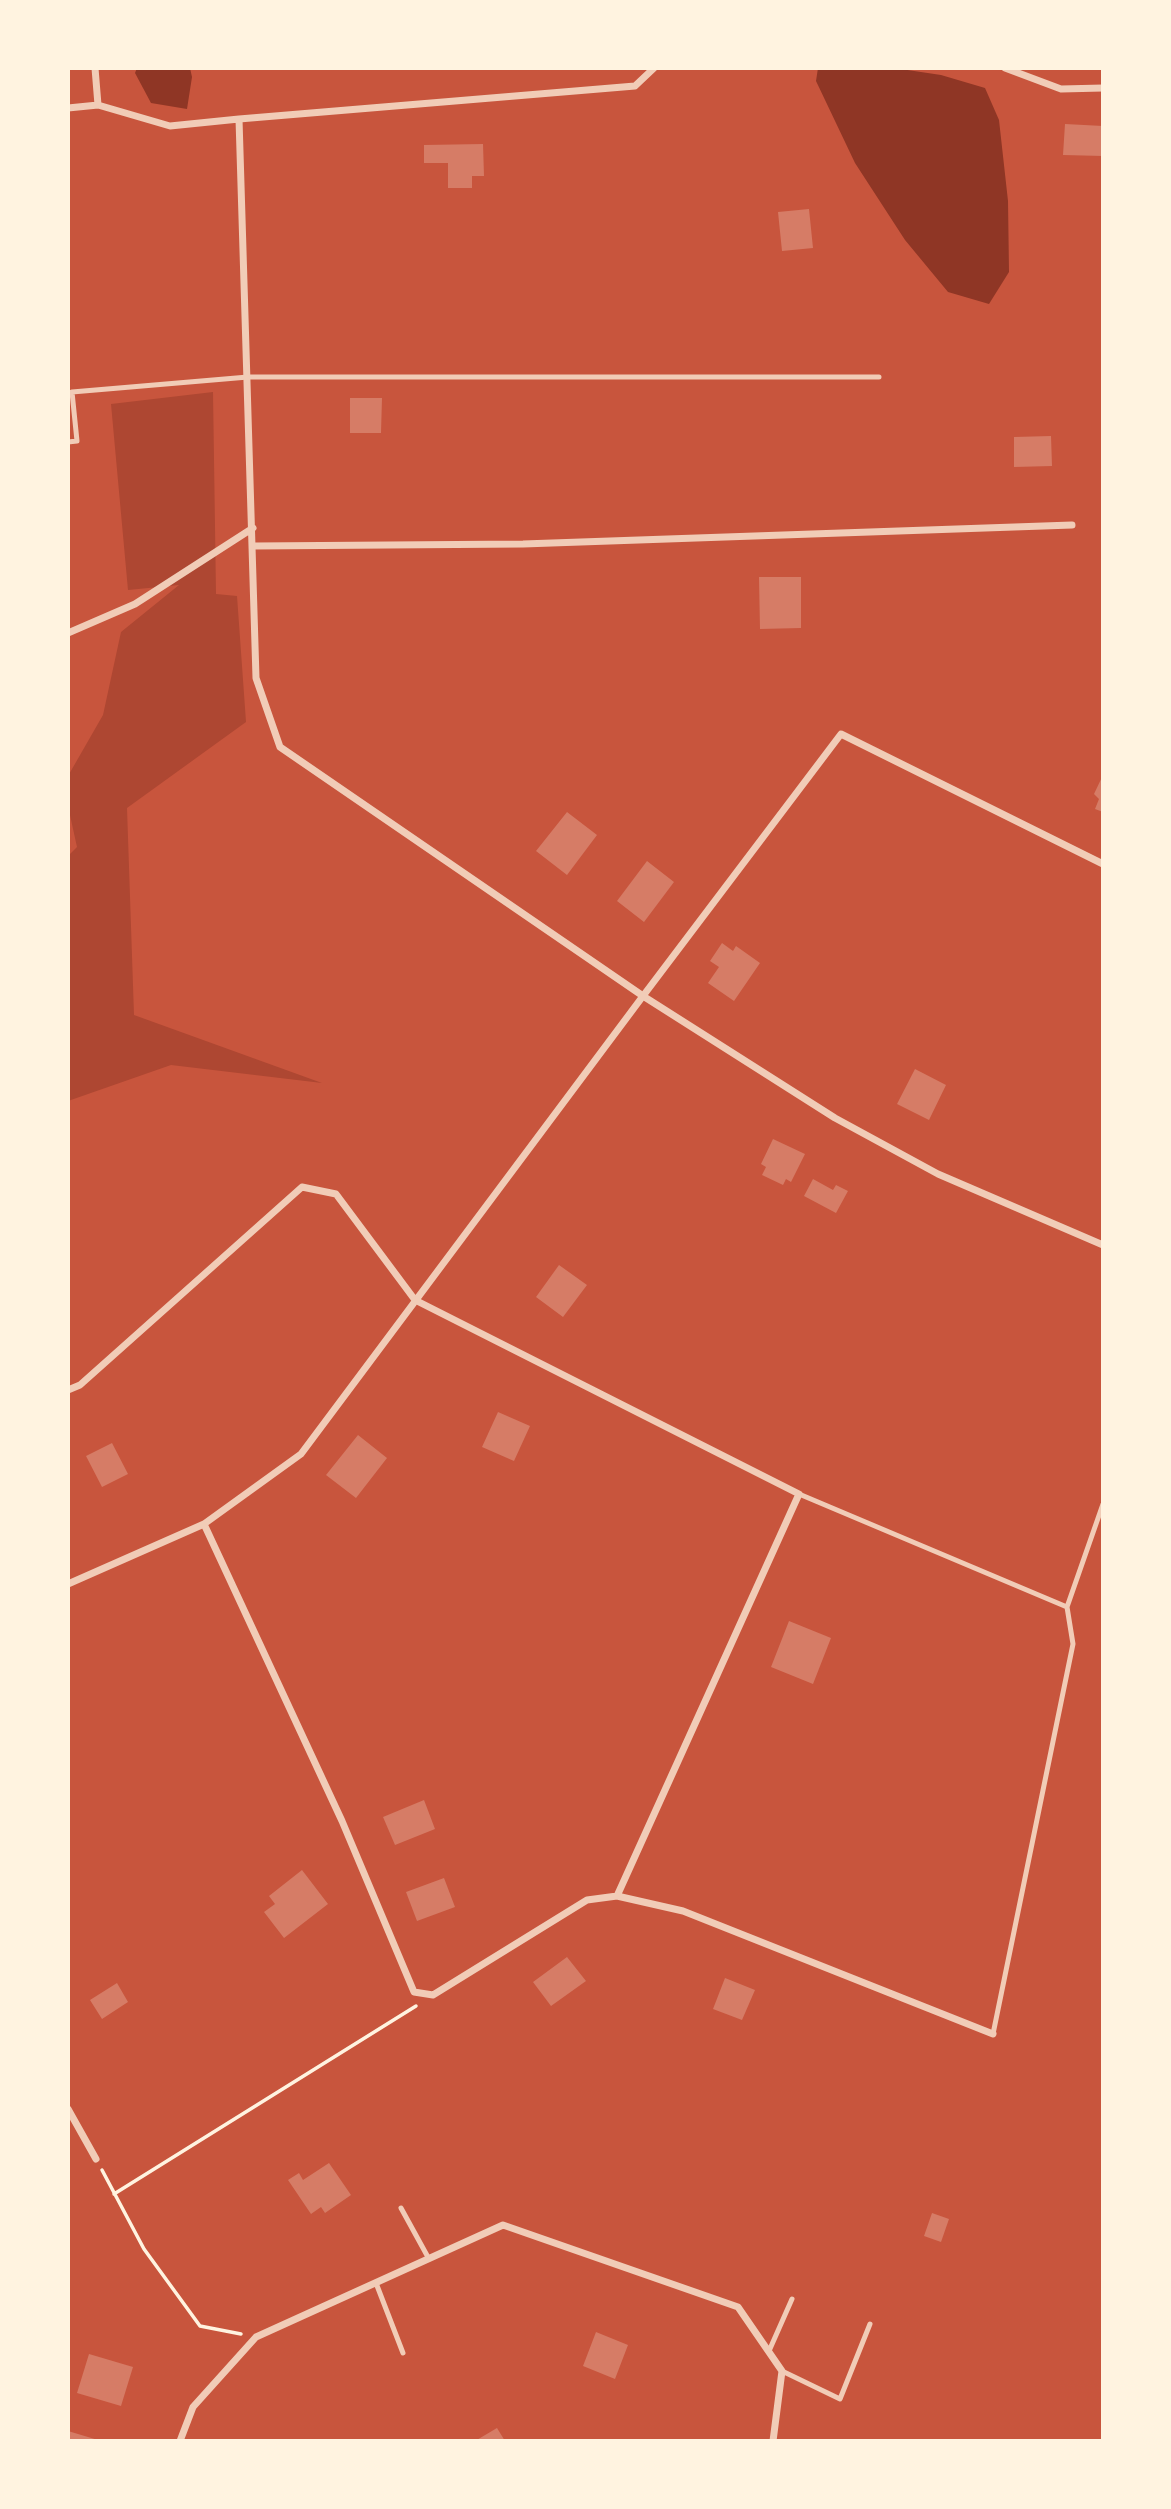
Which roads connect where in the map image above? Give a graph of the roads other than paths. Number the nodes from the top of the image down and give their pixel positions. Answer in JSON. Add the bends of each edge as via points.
{"nodes":[{"id":1,"x":95,"y":68,"type":"edge"},
{"id":2,"x":654,"y":68,"type":"edge"},
{"id":3,"x":1005,"y":68,"type":"edge"},
{"id":4,"x":1103,"y":88,"type":"edge"},
{"id":5,"x":98,"y":105,"type":"junction"},
{"id":6,"x":68,"y":108,"type":"edge"},
{"id":7,"x":239,"y":120,"type":"junction"},
{"id":8,"x":248,"y":377,"type":"junction"},
{"id":9,"x":879,"y":377,"type":"dead end"},
{"id":10,"x":68,"y":442,"type":"edge"},
{"id":11,"x":1072,"y":525,"type":"dead end"},
{"id":12,"x":253,"y":528,"type":"junction"},
{"id":13,"x":254,"y":546,"type":"junction"},
{"id":14,"x":68,"y":634,"type":"edge"},
{"id":15,"x":1103,"y":864,"type":"edge"},
{"id":16,"x":643,"y":996,"type":"junction"},
{"id":17,"x":1103,"y":1245,"type":"edge"},
{"id":18,"x":415,"y":1300,"type":"junction"},
{"id":19,"x":68,"y":1390,"type":"edge"},
{"id":20,"x":799,"y":1494,"type":"junction"},
{"id":21,"x":1103,"y":1504,"type":"edge"},
{"id":22,"x":204,"y":1524,"type":"junction"},
{"id":23,"x":68,"y":1584,"type":"edge"},
{"id":24,"x":1067,"y":1607,"type":"junction"},
{"id":25,"x":617,"y":1896,"type":"junction"},
{"id":26,"x":993,"y":2034,"type":"joint"},
{"id":27,"x":68,"y":2109,"type":"edge"},
{"id":28,"x":96,"y":2159,"type":"road end"},
{"id":29,"x":401,"y":2208,"type":"dead end"},
{"id":30,"x":429,"y":2259,"type":"junction"},
{"id":31,"x":376,"y":2283,"type":"junction"},
{"id":32,"x":792,"y":2299,"type":"dead end"},
{"id":33,"x":870,"y":2324,"type":"dead end"},
{"id":34,"x":769,"y":2351,"type":"junction"},
{"id":35,"x":402,"y":2353,"type":"dead end"},
{"id":36,"x":782,"y":2371,"type":"junction"},
{"id":37,"x":180,"y":2441,"type":"edge"},
{"id":38,"x":773,"y":2441,"type":"edge"}],
"edges":[{"from":1,"to":5,"type":"street"},
{"from":2,"to":7,"type":"street","via":[[635,86]]},
{"from":3,"to":4,"type":"street","via":[[1061,89]]},
{"from":5,"to":6,"type":"street"},
{"from":5,"to":7,"type":"street","via":[[170,126]]},
{"from":7,"to":8,"type":"street"},
{"from":8,"to":9,"type":"lane"},
{"from":8,"to":10,"type":"lane","via":[[72,392],[77,441]]},
{"from":8,"to":12,"type":"street"},
{"from":11,"to":13,"type":"street","via":[[523,544]]},
{"from":12,"to":13,"type":"street"},
{"from":12,"to":14,"type":"street","via":[[135,604]]},
{"from":13,"to":16,"type":"street","via":[[256,678],[280,747]]},
{"from":15,"to":16,"type":"street","via":[[841,734]]},
{"from":16,"to":17,"type":"street","via":[[869,1137],[937,1174]]},
{"from":16,"to":18,"type":"street"},
{"from":18,"to":19,"type":"street","via":[[336,1194],[302,1186],[80,1385]]},
{"from":18,"to":20,"type":"street"},
{"from":18,"to":22,"type":"street","via":[[301,1454]]},
{"from":20,"to":24,"type":"lane"},
{"from":20,"to":25,"type":"street"},
{"from":21,"to":24,"type":"lane"},
{"from":22,"to":23,"type":"street"},
{"from":22,"to":25,"type":"street","via":[[342,1821],[414,1992],[433,1996],[587,1900]]},
{"from":24,"to":26,"type":"lane","via":[[1073,1644]]},
{"from":25,"to":26,"type":"street","via":[[683,1911]]},
{"from":27,"to":28,"type":"street"},
{"from":29,"to":30,"type":"lane"},
{"from":30,"to":31,"type":"street"},
{"from":30,"to":34,"type":"street","via":[[503,2225],[738,2307]]},
{"from":31,"to":35,"type":"lane"},
{"from":31,"to":37,"type":"street","via":[[256,2337],[193,2407]]},
{"from":32,"to":34,"type":"lane"},
{"from":33,"to":36,"type":"lane","via":[[840,2399]]},
{"from":34,"to":36,"type":"street"},
{"from":36,"to":38,"type":"street"}]}
